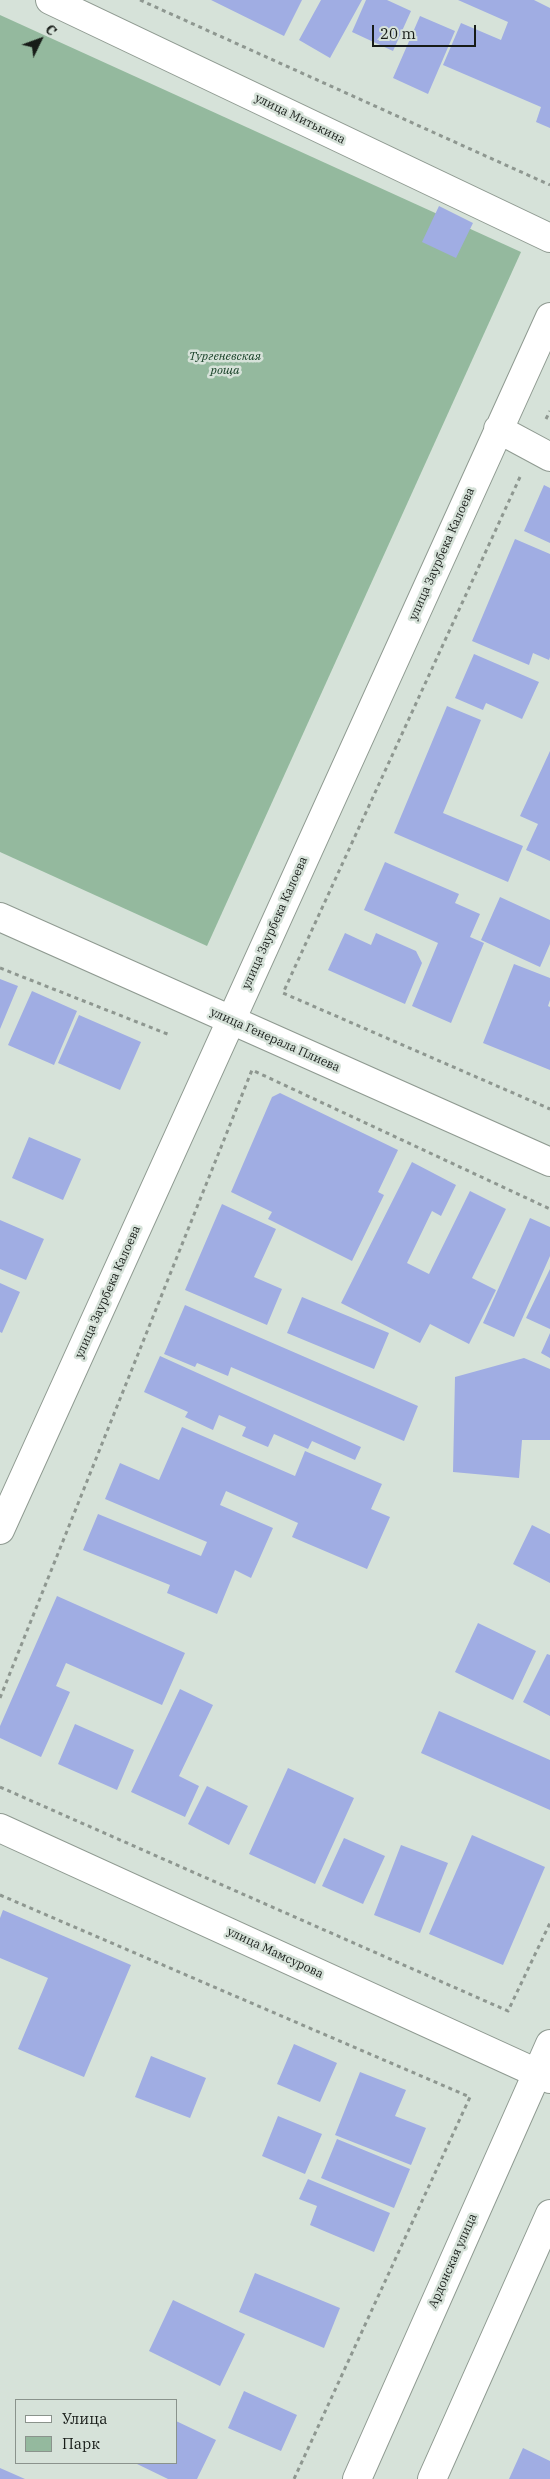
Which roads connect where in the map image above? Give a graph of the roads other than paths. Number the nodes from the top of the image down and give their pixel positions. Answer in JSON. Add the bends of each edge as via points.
{"nodes":[{"id":1,"x":50,"y":0,"type":"edge"},
{"id":2,"x":550,"y":238,"type":"edge"},
{"id":3,"x":550,"y":317,"type":"edge"},
{"id":4,"x":498,"y":429,"type":"junction"},
{"id":5,"x":550,"y":457,"type":"edge"},
{"id":6,"x":0,"y":917,"type":"edge"},
{"id":7,"x":231,"y":1021,"type":"junction"},
{"id":8,"x":550,"y":1162,"type":"edge"},
{"id":9,"x":0,"y":1530,"type":"edge"},
{"id":10,"x":0,"y":1828,"type":"edge"},
{"id":11,"x":550,"y":2044,"type":"edge"},
{"id":12,"x":543,"y":2075,"type":"edge"},
{"id":13,"x":550,"y":2214,"type":"edge"},
{"id":14,"x":357,"y":2479,"type":"edge"},
{"id":15,"x":432,"y":2479,"type":"edge"}],
"edges":[{"from":1,"to":2,"type":"street","name":"улица Митькина"},
{"from":3,"to":4,"type":"street","name":"улица Заурбека Калоева"},
{"from":4,"to":5,"type":"street"},
{"from":4,"to":7,"type":"street","name":"улица Заурбека Калоева"},
{"from":6,"to":7,"type":"street","name":"улица Генерала Плиева"},
{"from":7,"to":8,"type":"street","name":"улица Генерала Плиева"},
{"from":7,"to":9,"type":"street","name":"улица Заурбека Калоева"},
{"from":10,"to":12,"type":"street","name":"улица Мамсурова"},
{"from":11,"to":12,"type":"street","name":"Ардонская улица"},
{"from":12,"to":14,"type":"street","name":"Ардонская улица"},
{"from":13,"to":15,"type":"street"}]}
